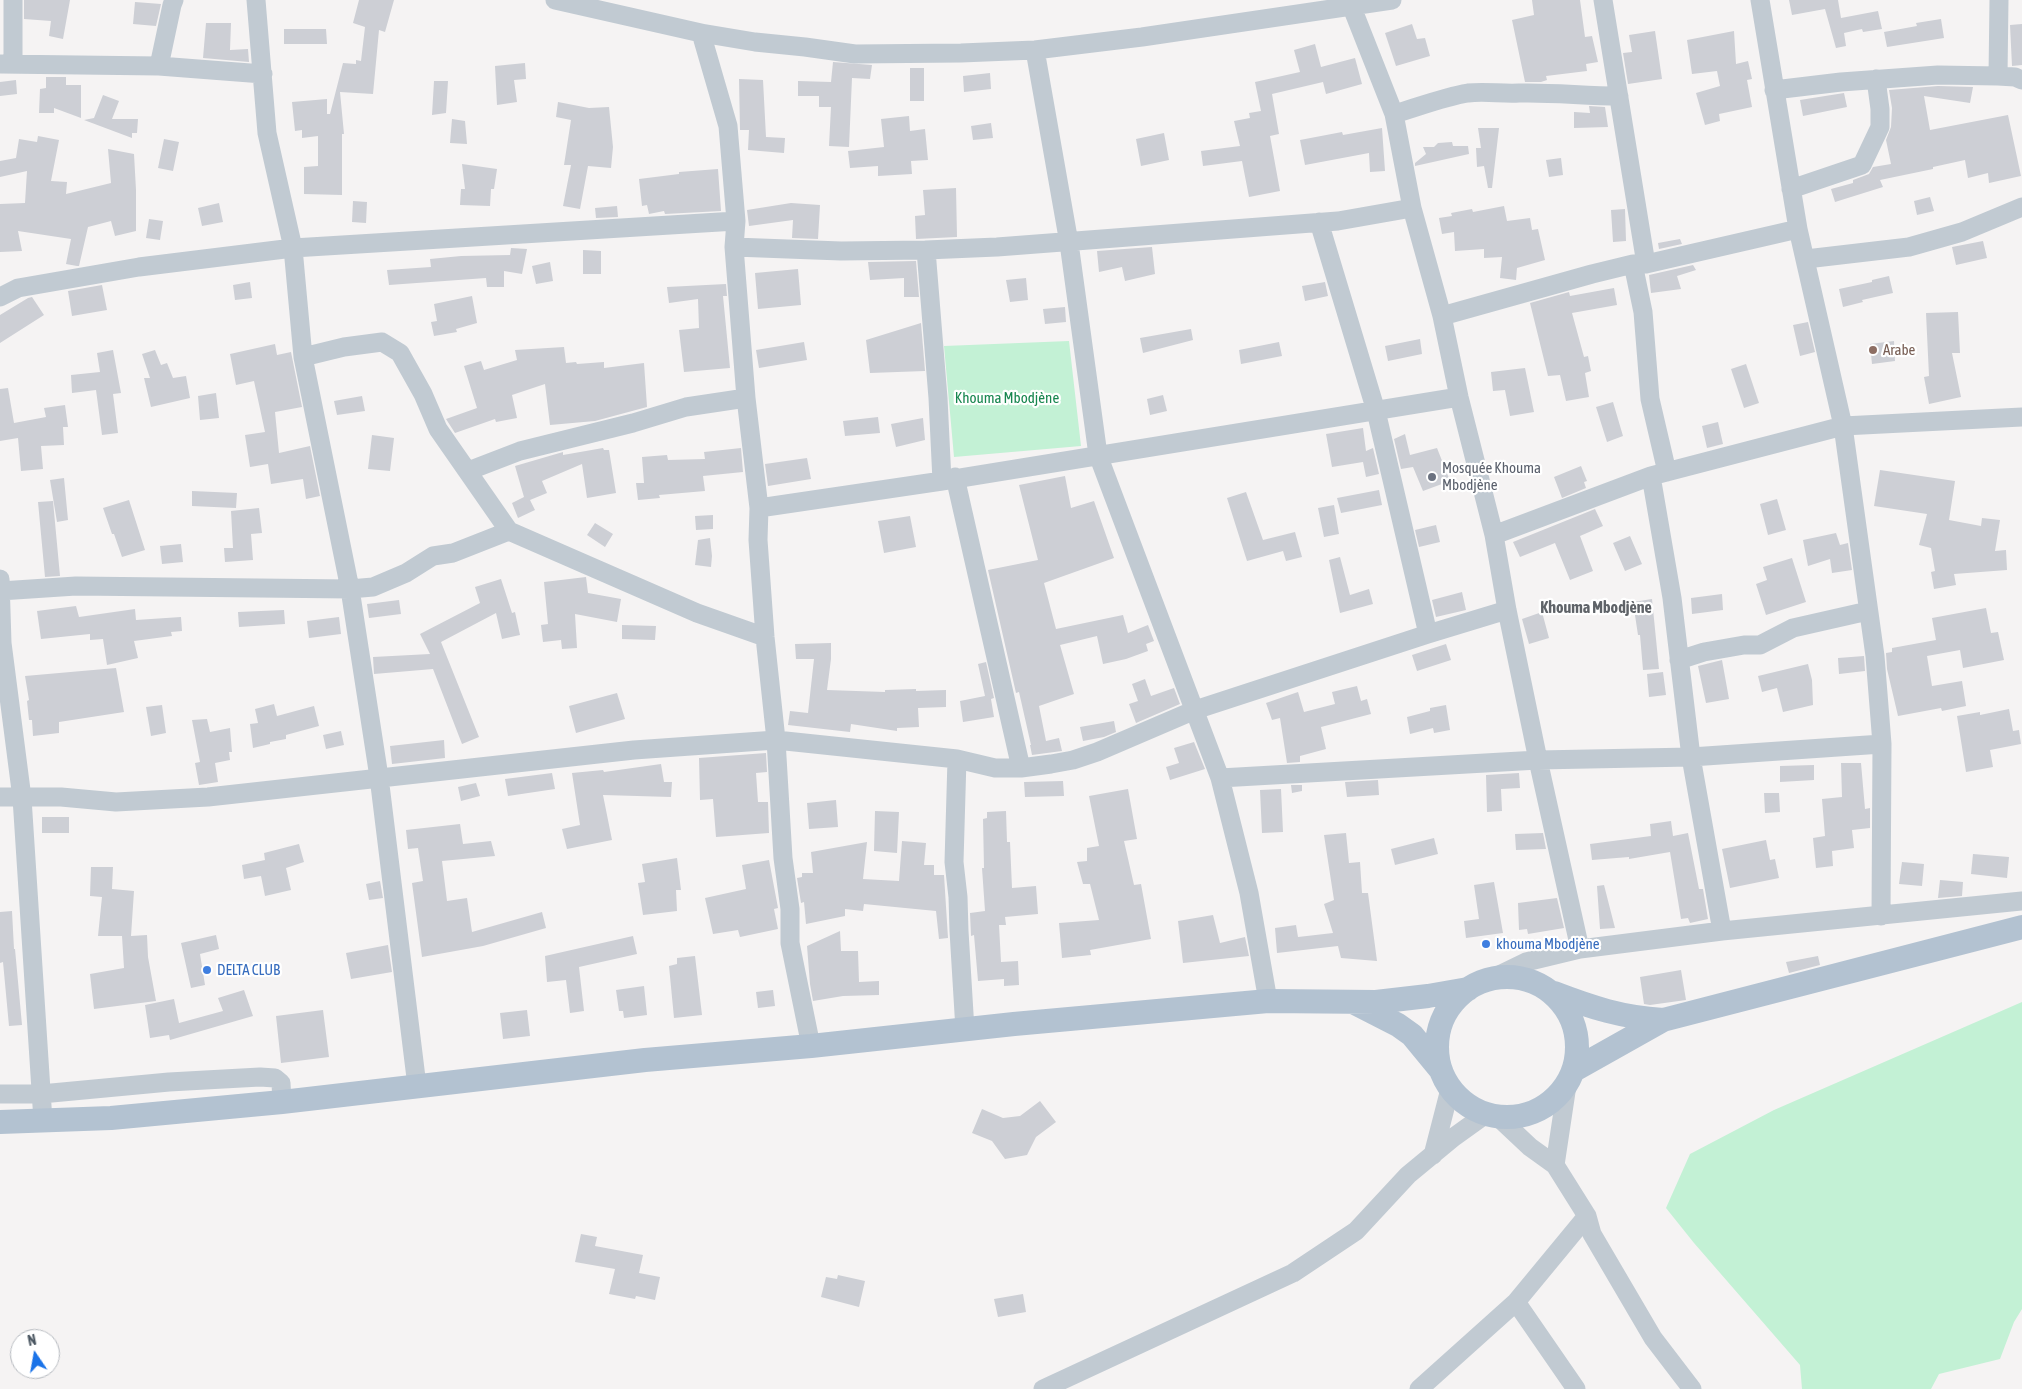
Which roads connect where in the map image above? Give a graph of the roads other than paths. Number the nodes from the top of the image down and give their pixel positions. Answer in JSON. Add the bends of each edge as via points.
{"nodes":[{"id":1,"x":13,"y":0,"type":"edge"},
{"id":2,"x":174,"y":0,"type":"edge"},
{"id":3,"x":256,"y":0,"type":"edge"},
{"id":4,"x":555,"y":0,"type":"edge"},
{"id":5,"x":1392,"y":0,"type":"edge"},
{"id":6,"x":1603,"y":0,"type":"edge"},
{"id":7,"x":1760,"y":0,"type":"edge"},
{"id":8,"x":1999,"y":0,"type":"edge"},
{"id":9,"x":1351,"y":5,"type":"junction"},
{"id":10,"x":701,"y":33,"type":"junction"},
{"id":11,"x":1035,"y":50,"type":"junction"},
{"id":12,"x":6,"y":64,"type":"edge"},
{"id":13,"x":159,"y":66,"type":"junction"},
{"id":14,"x":263,"y":74,"type":"junction"},
{"id":15,"x":1998,"y":76,"type":"junction"},
{"id":16,"x":1876,"y":79,"type":"junction"},
{"id":17,"x":2022,"y":80,"type":"edge"},
{"id":18,"x":1774,"y":90,"type":"junction"},
{"id":19,"x":1619,"y":96,"type":"junction"},
{"id":20,"x":1394,"y":114,"type":"junction"},
{"id":21,"x":1791,"y":189,"type":"junction"},
{"id":22,"x":2022,"y":207,"type":"edge"},
{"id":23,"x":1412,"y":208,"type":"junction"},
{"id":24,"x":736,"y":221,"type":"junction"},
{"id":25,"x":1319,"y":222,"type":"junction"},
{"id":26,"x":1798,"y":229,"type":"junction"},
{"id":27,"x":1068,"y":243,"type":"junction"},
{"id":28,"x":734,"y":247,"type":"junction"},
{"id":29,"x":293,"y":248,"type":"junction"},
{"id":30,"x":926,"y":250,"type":"junction"},
{"id":31,"x":1806,"y":259,"type":"junction"},
{"id":32,"x":1640,"y":264,"type":"junction"},
{"id":33,"x":0,"y":297,"type":"edge"},
{"id":34,"x":1442,"y":316,"type":"junction"},
{"id":35,"x":303,"y":357,"type":"junction"},
{"id":36,"x":1459,"y":397,"type":"junction"},
{"id":37,"x":746,"y":398,"type":"junction"},
{"id":38,"x":1376,"y":411,"type":"junction"},
{"id":39,"x":2022,"y":417,"type":"edge"},
{"id":40,"x":1843,"y":426,"type":"junction"},
{"id":41,"x":1098,"y":455,"type":"junction"},
{"id":42,"x":468,"y":471,"type":"junction"},
{"id":43,"x":1659,"y":474,"type":"junction"},
{"id":44,"x":949,"y":479,"type":"junction"},
{"id":45,"x":759,"y":508,"type":"junction"},
{"id":46,"x":509,"y":531,"type":"junction"},
{"id":47,"x":1494,"y":534,"type":"junction"},
{"id":48,"x":0,"y":587,"type":"edge"},
{"id":49,"x":350,"y":589,"type":"junction"},
{"id":50,"x":1507,"y":610,"type":"junction"},
{"id":51,"x":1868,"y":611,"type":"junction"},
{"id":52,"x":1428,"y":634,"type":"junction"},
{"id":53,"x":765,"y":637,"type":"junction"},
{"id":54,"x":1679,"y":660,"type":"junction"},
{"id":55,"x":1195,"y":710,"type":"junction"},
{"id":56,"x":776,"y":740,"type":"junction"},
{"id":57,"x":1882,"y":744,"type":"junction"},
{"id":58,"x":1691,"y":757,"type":"junction"},
{"id":59,"x":957,"y":759,"type":"junction"},
{"id":60,"x":1538,"y":760,"type":"junction"},
{"id":61,"x":1021,"y":768,"type":"junction"},
{"id":62,"x":379,"y":777,"type":"junction"},
{"id":63,"x":1220,"y":778,"type":"junction"},
{"id":64,"x":0,"y":797,"type":"edge"},
{"id":65,"x":22,"y":798,"type":"junction"},
{"id":66,"x":2022,"y":901,"type":"edge"},
{"id":67,"x":1881,"y":916,"type":"junction"},
{"id":68,"x":2022,"y":927,"type":"edge"},
{"id":69,"x":1722,"y":932,"type":"junction"},
{"id":70,"x":1580,"y":949,"type":"junction"},
{"id":71,"x":1491,"y":979,"type":"junction"},
{"id":72,"x":1468,"y":989,"type":"junction"},
{"id":73,"x":1550,"y":991,"type":"junction"},
{"id":74,"x":1268,"y":1001,"type":"junction"},
{"id":75,"x":1353,"y":1002,"type":"junction"},
{"id":76,"x":1664,"y":1020,"type":"junction"},
{"id":77,"x":965,"y":1030,"type":"junction"},
{"id":78,"x":812,"y":1046,"type":"junction"},
{"id":79,"x":1570,"y":1077,"type":"junction"},
{"id":80,"x":1445,"y":1079,"type":"junction"},
{"id":81,"x":417,"y":1086,"type":"junction"},
{"id":82,"x":0,"y":1094,"type":"edge"},
{"id":83,"x":40,"y":1094,"type":"junction"},
{"id":84,"x":282,"y":1102,"type":"junction"},
{"id":85,"x":1491,"y":1115,"type":"junction"},
{"id":86,"x":43,"y":1120,"type":"junction"},
{"id":87,"x":0,"y":1122,"type":"edge"},
{"id":88,"x":1433,"y":1155,"type":"junction"},
{"id":89,"x":1555,"y":1165,"type":"junction"},
{"id":90,"x":1587,"y":1216,"type":"junction"},
{"id":91,"x":1516,"y":1302,"type":"junction"},
{"id":92,"x":1043,"y":1389,"type":"edge"},
{"id":93,"x":1419,"y":1389,"type":"edge"},
{"id":94,"x":1576,"y":1389,"type":"edge"},
{"id":95,"x":1692,"y":1389,"type":"edge"}],
"edges":[{"from":1,"to":12,"type":"street"},
{"from":2,"to":13,"type":"street"},
{"from":3,"to":14,"type":"street"},
{"from":4,"to":10,"type":"street"},
{"from":5,"to":9,"type":"street"},
{"from":6,"to":19,"type":"street"},
{"from":7,"to":18,"type":"street"},
{"from":8,"to":15,"type":"street"},
{"from":9,"to":11,"type":"street"},
{"from":9,"to":20,"type":"street"},
{"from":10,"to":11,"type":"street","via":[[855,54]]},
{"from":10,"to":24,"type":"street","via":[[728,126]]},
{"from":11,"to":27,"type":"street"},
{"from":12,"to":13,"type":"street"},
{"from":13,"to":14,"type":"street"},
{"from":14,"to":29,"type":"street","via":[[267,133]]},
{"from":15,"to":16,"type":"street"},
{"from":15,"to":17,"type":"street"},
{"from":16,"to":18,"type":"street"},
{"from":16,"to":21,"type":"street","via":[[1880,127],[1862,165]]},
{"from":18,"to":21,"type":"street"},
{"from":19,"to":20,"type":"street","via":[[1485,92],[1466,94]]},
{"from":19,"to":32,"type":"street"},
{"from":20,"to":23,"type":"street"},
{"from":21,"to":26,"type":"street"},
{"from":22,"to":31,"type":"street","via":[[1962,232],[1909,247]]},
{"from":23,"to":25,"type":"street"},
{"from":23,"to":34,"type":"street"},
{"from":24,"to":28,"type":"street"},
{"from":24,"to":29,"type":"street"},
{"from":25,"to":27,"type":"street"},
{"from":25,"to":38,"type":"street"},
{"from":26,"to":31,"type":"street"},
{"from":26,"to":32,"type":"street"},
{"from":27,"to":30,"type":"street"},
{"from":27,"to":41,"type":"street"},
{"from":28,"to":30,"type":"street"},
{"from":28,"to":37,"type":"street"},
{"from":29,"to":33,"type":"street","via":[[139,267],[18,288]]},
{"from":29,"to":35,"type":"street"},
{"from":30,"to":44,"type":"street","via":[[938,398]]},
{"from":31,"to":40,"type":"street"},
{"from":32,"to":34,"type":"street"},
{"from":32,"to":43,"type":"street"},
{"from":34,"to":36,"type":"street"},
{"from":35,"to":42,"type":"street","via":[[378,342],[400,353],[438,430]]},
{"from":35,"to":49,"type":"street"},
{"from":36,"to":38,"type":"street"},
{"from":36,"to":47,"type":"street"},
{"from":37,"to":42,"type":"street","via":[[686,408],[520,451]]},
{"from":37,"to":45,"type":"street"},
{"from":38,"to":41,"type":"street"},
{"from":38,"to":52,"type":"street"},
{"from":39,"to":40,"type":"street"},
{"from":40,"to":43,"type":"street"},
{"from":40,"to":51,"type":"street"},
{"from":41,"to":44,"type":"street"},
{"from":41,"to":55,"type":"street"},
{"from":42,"to":46,"type":"street"},
{"from":43,"to":47,"type":"street"},
{"from":43,"to":54,"type":"street","via":[[1662,531]]},
{"from":44,"to":45,"type":"street"},
{"from":44,"to":61,"type":"street"},
{"from":45,"to":53,"type":"street"},
{"from":46,"to":49,"type":"street","via":[[453,553],[433,556],[406,573],[373,587]]},
{"from":46,"to":53,"type":"street","via":[[697,613]]},
{"from":47,"to":50,"type":"street"},
{"from":48,"to":49,"type":"street"},
{"from":48,"to":65,"type":"street","via":[[2,643]]},
{"from":49,"to":62,"type":"street"},
{"from":50,"to":52,"type":"street"},
{"from":50,"to":60,"type":"street"},
{"from":51,"to":54,"type":"street","via":[[1793,628],[1760,645],[1704,652]]},
{"from":51,"to":57,"type":"street"},
{"from":52,"to":55,"type":"street"},
{"from":53,"to":56,"type":"street"},
{"from":54,"to":58,"type":"street"},
{"from":55,"to":61,"type":"street","via":[[1073,760]]},
{"from":55,"to":63,"type":"street"},
{"from":56,"to":59,"type":"street"},
{"from":56,"to":62,"type":"street","via":[[634,750]]},
{"from":56,"to":78,"type":"street","via":[[790,943]]},
{"from":57,"to":58,"type":"street"},
{"from":57,"to":67,"type":"street"},
{"from":58,"to":60,"type":"street"},
{"from":58,"to":69,"type":"street"},
{"from":59,"to":61,"type":"street","via":[[995,768]]},
{"from":59,"to":77,"type":"street","via":[[954,862]]},
{"from":60,"to":63,"type":"street"},
{"from":60,"to":70,"type":"street"},
{"from":62,"to":65,"type":"street","via":[[208,797],[116,802],[61,797]]},
{"from":62,"to":81,"type":"street"},
{"from":63,"to":74,"type":"street","via":[[1249,893]]},
{"from":64,"to":65,"type":"street"},
{"from":65,"to":83,"type":"street"},
{"from":66,"to":67,"type":"street"},
{"from":67,"to":69,"type":"street"},
{"from":68,"to":76,"type":"main road"},
{"from":69,"to":70,"type":"street"},
{"from":70,"to":71,"type":"street","via":[[1526,962]]},
{"from":71,"to":72,"type":"main road"},
{"from":71,"to":73,"type":"main road","via":[[1512,977],[1532,981]]},
{"from":72,"to":75,"type":"main road","via":[[1402,999]]},
{"from":72,"to":80,"type":"main road","via":[[1451,1004],[1441,1024],[1437,1047]]},
{"from":73,"to":76,"type":"main road","via":[[1612,1014]]},
{"from":73,"to":79,"type":"main road","via":[[1569,1013],[1578,1041]]},
{"from":74,"to":75,"type":"main road"},
{"from":74,"to":77,"type":"main road"},
{"from":75,"to":80,"type":"main road","via":[[1412,1035]]},
{"from":76,"to":79,"type":"main road"},
{"from":77,"to":78,"type":"main road"},
{"from":78,"to":81,"type":"main road","via":[[645,1060]]},
{"from":79,"to":85,"type":"main road","via":[[1554,1100],[1536,1111],[1517,1116]]},
{"from":79,"to":89,"type":"street"},
{"from":80,"to":85,"type":"main road","via":[[1466,1104]]},
{"from":80,"to":88,"type":"street"},
{"from":81,"to":84,"type":"main road"},
{"from":82,"to":83,"type":"street"},
{"from":83,"to":84,"type":"street","via":[[169,1082],[275,1078],[281,1083]]},
{"from":83,"to":86,"type":"street"},
{"from":84,"to":86,"type":"main road","via":[[111,1118]]},
{"from":85,"to":88,"type":"street"},
{"from":85,"to":89,"type":"street"},
{"from":86,"to":87,"type":"main road"},
{"from":88,"to":92,"type":"street","via":[[1393,1190],[1356,1231],[1293,1273]]},
{"from":89,"to":90,"type":"street"},
{"from":90,"to":91,"type":"street"},
{"from":90,"to":95,"type":"street","via":[[1592,1234],[1644,1324]]},
{"from":91,"to":93,"type":"street"},
{"from":91,"to":94,"type":"street"}]}
